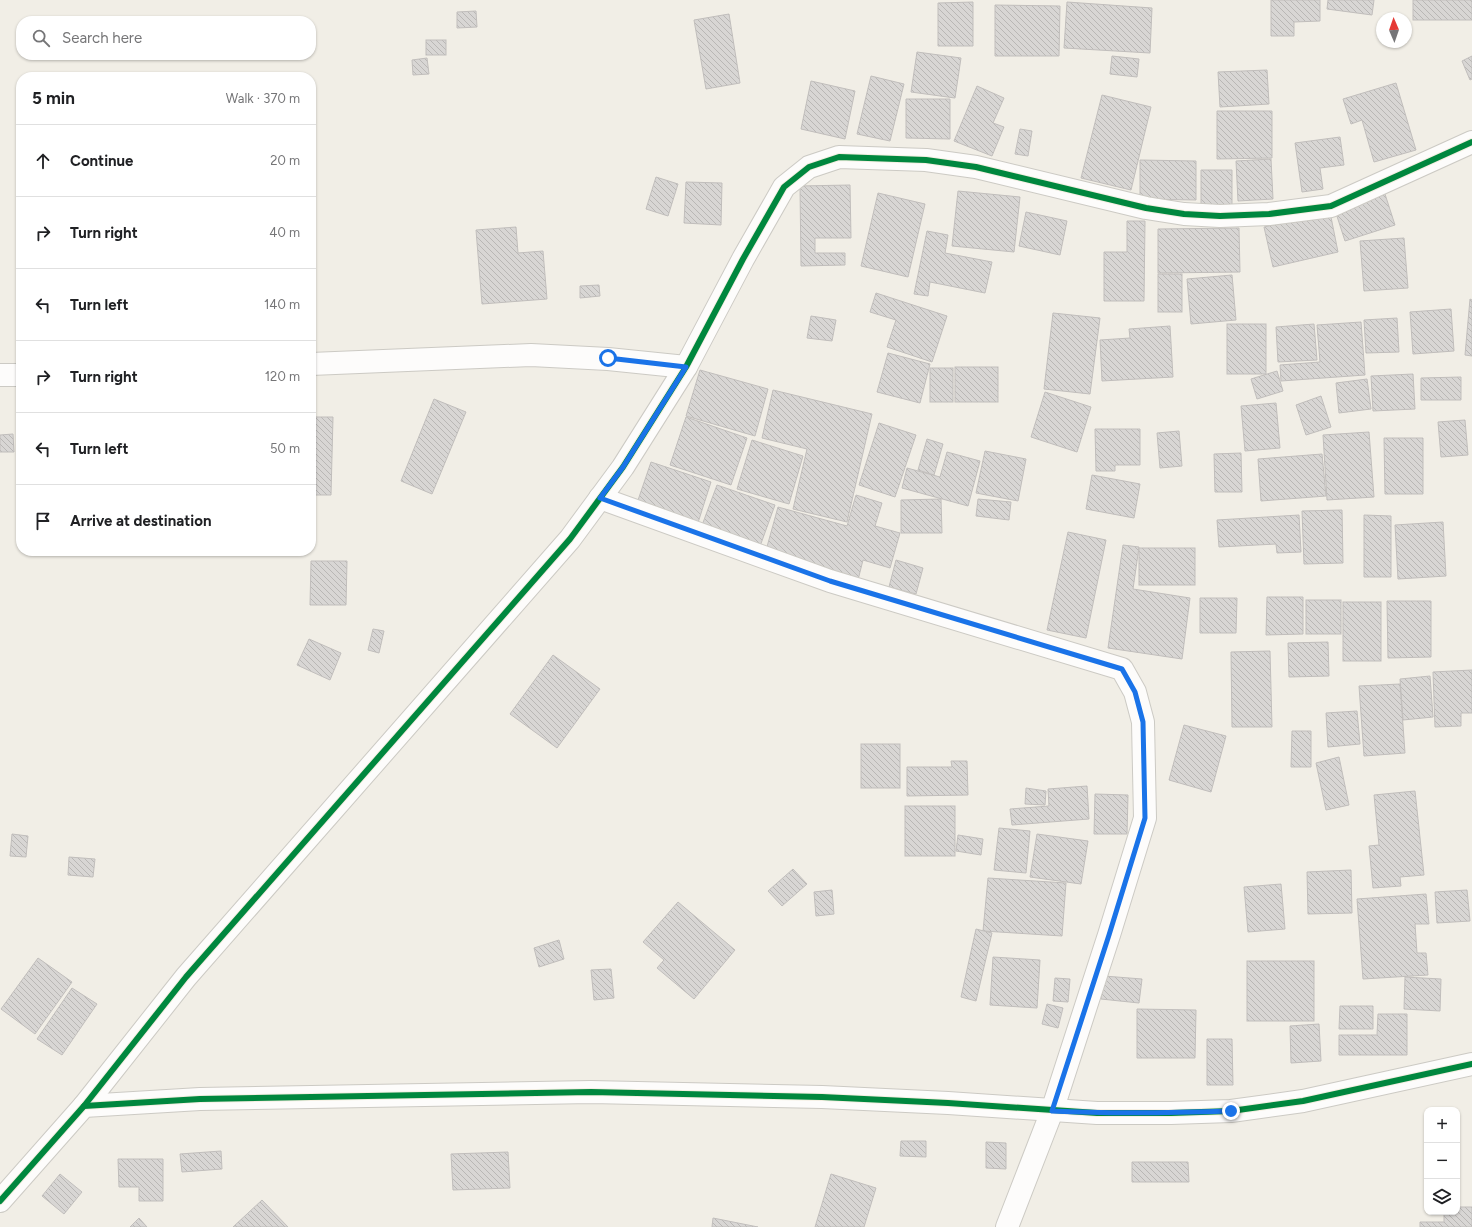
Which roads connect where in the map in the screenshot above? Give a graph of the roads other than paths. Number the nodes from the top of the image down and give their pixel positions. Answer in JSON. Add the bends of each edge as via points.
{"nodes":[{"id":1,"x":1472,"y":142,"type":"edge"},
{"id":2,"x":316,"y":364,"type":"edge"},
{"id":3,"x":686,"y":367,"type":"junction"},
{"id":4,"x":0,"y":375,"type":"edge"},
{"id":5,"x":16,"y":375,"type":"edge"},
{"id":6,"x":600,"y":498,"type":"junction"},
{"id":7,"x":1472,"y":1064,"type":"edge"},
{"id":8,"x":84,"y":1106,"type":"junction"},
{"id":9,"x":1052,"y":1111,"type":"junction"},
{"id":10,"x":0,"y":1201,"type":"edge"},
{"id":11,"x":1007,"y":1227,"type":"edge"}],
"edges":[{"from":1,"to":3,"type":"street","via":[[1331,206],[1269,214],[1220,216],[1146,208],[976,166],[926,160],[839,157],[809,167],[784,187]]},
{"from":2,"to":3,"type":"street","via":[[531,355],[608,358]]},
{"from":3,"to":6,"type":"street","via":[[623,467]]},
{"from":4,"to":5,"type":"street"},
{"from":6,"to":8,"type":"street","via":[[570,539],[186,977]]},
{"from":6,"to":9,"type":"street","via":[[830,581],[1122,669],[1135,692],[1143,722],[1145,818]]},
{"from":7,"to":9,"type":"street","via":[[1303,1101],[1231,1111]]},
{"from":8,"to":9,"type":"street","via":[[200,1099],[591,1092],[822,1097]]},
{"from":8,"to":10,"type":"street"},
{"from":9,"to":11,"type":"street"}]}
